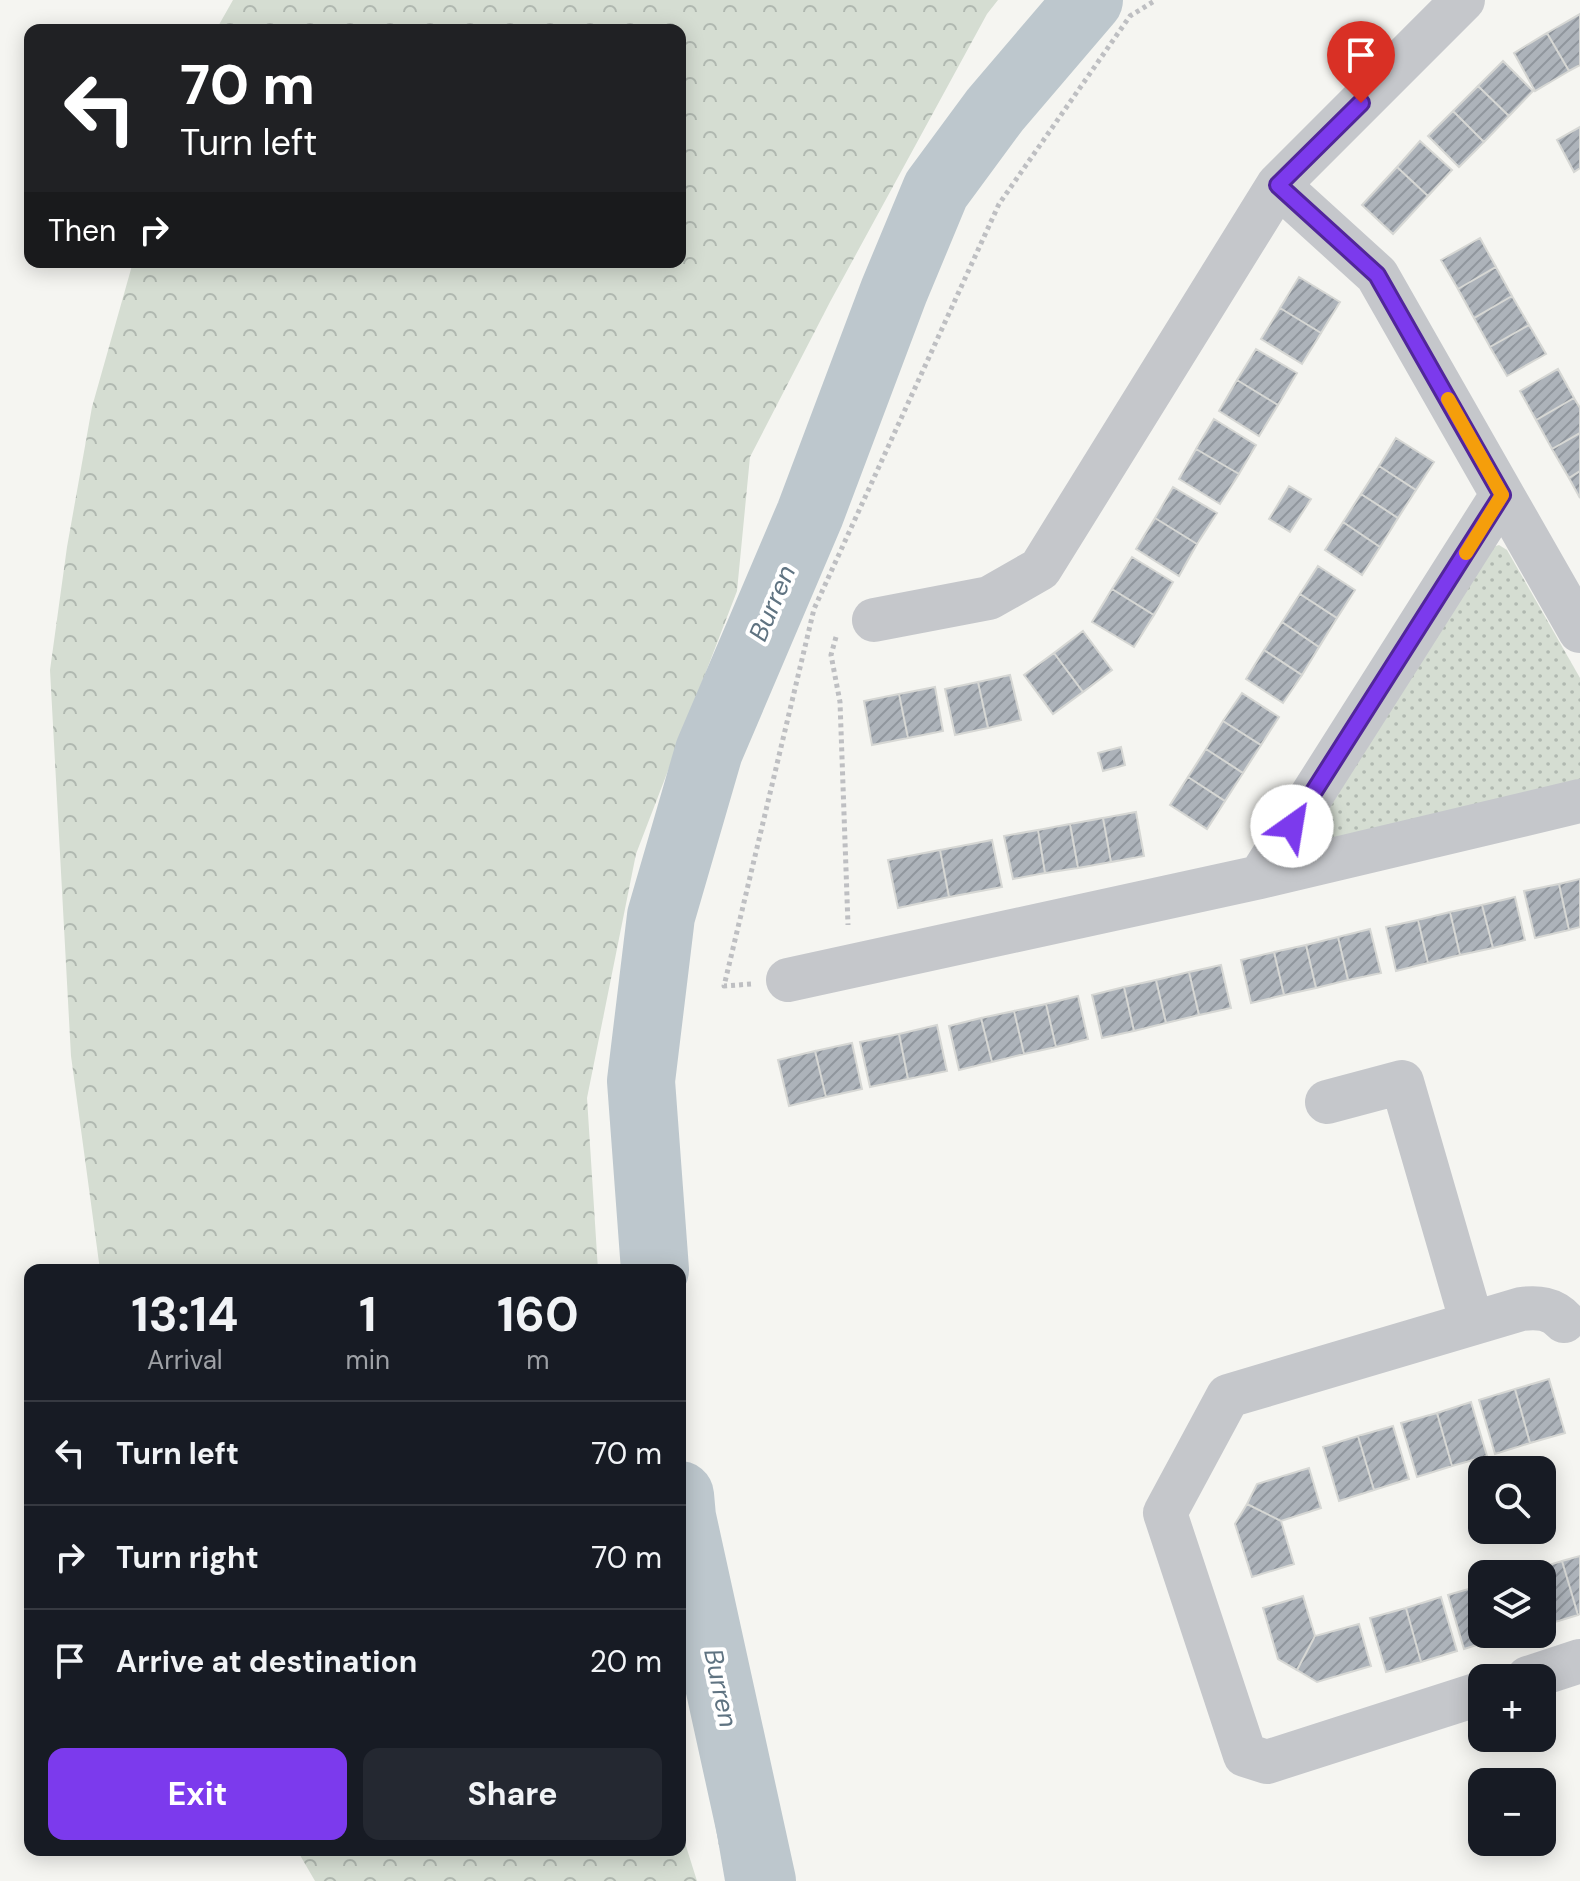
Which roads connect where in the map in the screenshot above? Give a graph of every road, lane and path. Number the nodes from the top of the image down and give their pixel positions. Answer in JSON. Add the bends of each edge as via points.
{"nodes":[{"id":1,"x":1156,"y":0,"type":"edge"},
{"id":2,"x":1463,"y":0,"type":"edge"},
{"id":3,"x":1278,"y":185,"type":"junction"},
{"id":4,"x":1502,"y":495,"type":"junction"},
{"id":5,"x":857,"y":623,"type":"joint"},
{"id":6,"x":1580,"y":631,"type":"edge"},
{"id":7,"x":1580,"y":801,"type":"edge"},
{"id":8,"x":1260,"y":877,"type":"junction"},
{"id":9,"x":850,"y":966,"type":"junction"},
{"id":10,"x":788,"y":980,"type":"dead end"},
{"id":11,"x":724,"y":986,"type":"dead end"},
{"id":12,"x":1327,"y":1102,"type":"dead end"},
{"id":13,"x":1564,"y":1321,"type":"dead end"},
{"id":14,"x":1472,"y":1323,"type":"junction"},
{"id":15,"x":1580,"y":1661,"type":"edge"},
{"id":16,"x":1556,"y":1669,"type":"edge"},
{"id":17,"x":1468,"y":1697,"type":"edge"}],
"edges":[{"from":1,"to":11,"type":"path","via":[[1130,16],[999,204],[814,609]]},
{"from":2,"to":3,"type":"street"},
{"from":3,"to":4,"type":"street","via":[[1377,275]]},
{"from":3,"to":5,"type":"street","via":[[1040,569],[989,598]]},
{"from":4,"to":6,"type":"street"},
{"from":4,"to":8,"type":"street"},
{"from":5,"to":9,"type":"path","via":[[831,655],[840,702]]},
{"from":7,"to":8,"type":"street"},
{"from":8,"to":9,"type":"street"},
{"from":9,"to":10,"type":"street"},
{"from":12,"to":14,"type":"street","via":[[1402,1082]]},
{"from":13,"to":14,"type":"street","via":[[1555,1312],[1532,1308]]},
{"from":14,"to":17,"type":"street","via":[[1228,1396],[1165,1513],[1245,1755],[1267,1762]]},
{"from":15,"to":16,"type":"street"}]}
